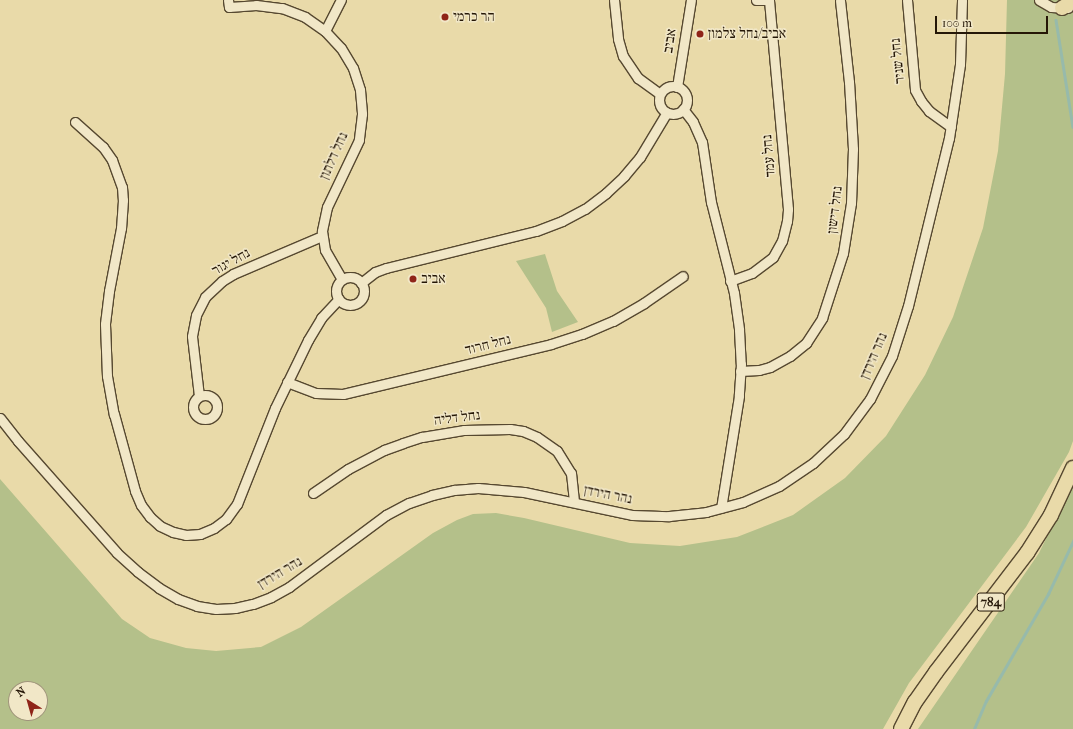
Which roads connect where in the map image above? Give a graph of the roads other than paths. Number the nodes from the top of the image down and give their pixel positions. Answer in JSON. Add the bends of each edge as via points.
{"nodes":[{"id":1,"x":341,"y":0,"type":"edge"},
{"id":2,"x":614,"y":0,"type":"edge"},
{"id":3,"x":691,"y":0,"type":"edge"},
{"id":4,"x":756,"y":0,"type":"edge"},
{"id":5,"x":768,"y":0,"type":"edge"},
{"id":6,"x":840,"y":0,"type":"edge"},
{"id":7,"x":907,"y":0,"type":"edge"},
{"id":8,"x":962,"y":0,"type":"edge"},
{"id":9,"x":1039,"y":0,"type":"edge"},
{"id":10,"x":228,"y":4,"type":"edge"},
{"id":11,"x":1070,"y":8,"type":"edge"},
{"id":12,"x":325,"y":31,"type":"junction"},
{"id":13,"x":677,"y":87,"type":"junction"},
{"id":14,"x":660,"y":94,"type":"junction"},
{"id":15,"x":683,"y":109,"type":"junction"},
{"id":16,"x":667,"y":112,"type":"junction"},
{"id":17,"x":75,"y":122,"type":"dead end"},
{"id":18,"x":951,"y":127,"type":"junction"},
{"id":19,"x":322,"y":236,"type":"junction"},
{"id":20,"x":683,"y":276,"type":"dead end"},
{"id":21,"x":342,"y":280,"type":"junction"},
{"id":22,"x":730,"y":281,"type":"junction"},
{"id":23,"x":361,"y":283,"type":"junction"},
{"id":24,"x":339,"y":299,"type":"junction"},
{"id":25,"x":740,"y":371,"type":"junction"},
{"id":26,"x":287,"y":382,"type":"junction"},
{"id":27,"x":199,"y":396,"type":"dead end"},
{"id":28,"x":0,"y":418,"type":"edge"},
{"id":29,"x":1073,"y":468,"type":"edge"},
{"id":30,"x":313,"y":493,"type":"dead end"},
{"id":31,"x":574,"y":502,"type":"junction"},
{"id":32,"x":721,"y":508,"type":"junction"},
{"id":33,"x":900,"y":729,"type":"edge"}],
"edges":[{"from":1,"to":12,"type":"street"},
{"from":2,"to":14,"type":"street","via":[[618,39],[626,64],[638,78]]},
{"from":3,"to":13,"type":"street","name":"אביב"},
{"from":4,"to":5,"type":"street"},
{"from":5,"to":22,"type":"street","name":"נחל עמד","via":[[788,209],[787,221],[782,241],[772,257],[756,271]]},
{"from":6,"to":25,"type":"street","name":"נחל דישון","via":[[853,149],[851,203],[843,253],[822,318],[806,343],[780,362],[759,370]]},
{"from":7,"to":18,"type":"street","name":"נחל שניר","via":[[915,90],[929,111]]},
{"from":8,"to":18,"type":"street","name":"נהר הירדן","via":[[960,64]]},
{"from":9,"to":11,"type":"street","via":[[1051,7]]},
{"from":10,"to":12,"type":"street","name":"נחל דלתון","via":[[282,8],[305,17]]},
{"from":12,"to":19,"type":"street","name":"נחל דלתון","via":[[341,48],[353,68],[360,90],[362,114],[359,140],[327,207]]},
{"from":13,"to":14,"type":"street","via":[[666,88]]},
{"from":13,"to":15,"type":"street","via":[[686,96]]},
{"from":14,"to":16,"type":"street","via":[[660,104]]},
{"from":15,"to":16,"type":"street","via":[[675,114]]},
{"from":15,"to":22,"type":"street","via":[[693,122],[702,142],[711,202]]},
{"from":16,"to":23,"type":"street","via":[[640,157],[624,176],[585,209],[536,231],[386,268],[375,272]]},
{"from":17,"to":26,"type":"street","via":[[103,147],[115,167],[122,187],[122,221],[106,308],[105,358],[119,436],[135,491],[150,517],[160,526],[186,535],[200,534],[226,519],[238,504]]},
{"from":18,"to":32,"type":"street","name":"נהר הירדן","via":[[908,306],[892,356],[870,399],[844,434],[813,463],[779,486],[743,502]]},
{"from":19,"to":21,"type":"street","name":"נחל דלתון","via":[[328,258]]},
{"from":19,"to":27,"type":"street","name":"נחל יגור","via":[[233,274],[222,280],[205,297],[196,315],[192,336]]},
{"from":20,"to":26,"type":"street","name":"נחל חרוד","via":[[618,318],[587,332],[550,344],[343,394],[316,393]]},
{"from":21,"to":23,"type":"street","via":[[352,277]]},
{"from":21,"to":24,"type":"street","via":[[336,289]]},
{"from":22,"to":25,"type":"street","via":[[739,330]]},
{"from":23,"to":24,"type":"street","via":[[364,293],[358,302],[348,305]]},
{"from":24,"to":26,"type":"street","via":[[328,309],[314,329]]},
{"from":25,"to":32,"type":"street"},
{"from":28,"to":31,"type":"street","name":"נהר הירדן","via":[[107,541],[138,572],[158,588],[178,599],[216,609],[235,608],[271,597],[295,583],[386,515],[432,495],[454,490],[501,489]]},
{"from":29,"to":33,"type":"main road","number":"784","via":[[1051,515],[1027,553],[936,672]]},
{"from":30,"to":31,"type":"street","name":"נחל דליה","via":[[348,469],[403,443],[464,430],[510,429],[537,437],[557,451],[571,473]]},
{"from":31,"to":32,"type":"street","name":"נהר הירדן","via":[[639,515],[668,516]]}]}
